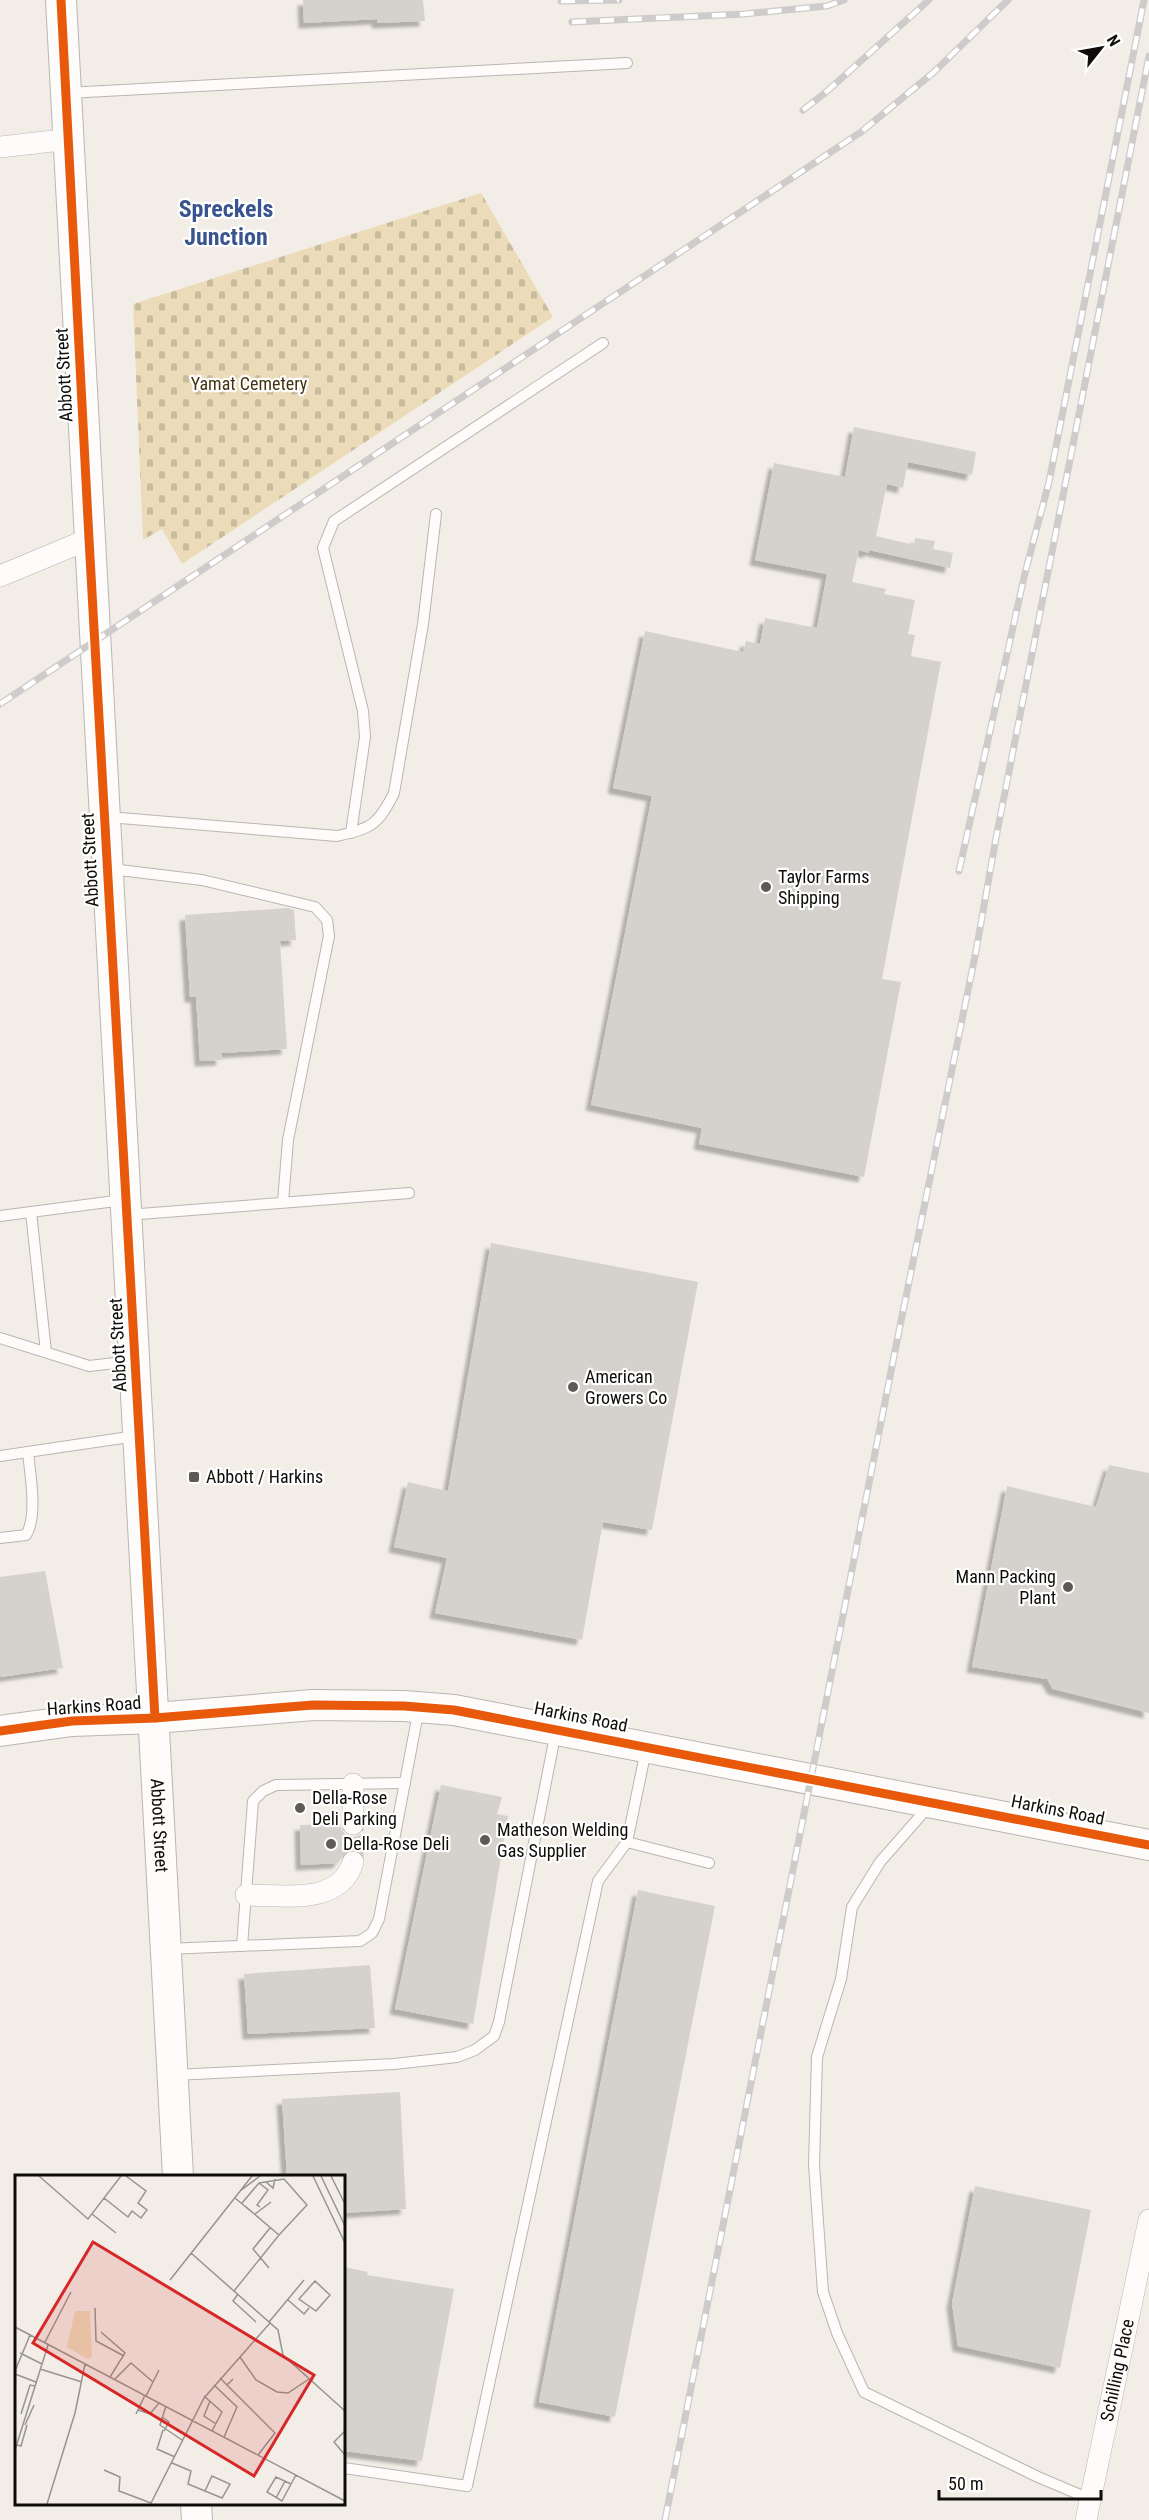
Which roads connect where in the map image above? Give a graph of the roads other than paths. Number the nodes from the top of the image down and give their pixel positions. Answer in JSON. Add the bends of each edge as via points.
{"nodes":[{"id":1,"x":61,"y":0,"type":"edge"},
{"id":2,"x":627,"y":63,"type":"dead end"},
{"id":3,"x":67,"y":93,"type":"junction"},
{"id":4,"x":70,"y":139,"type":"junction"},
{"id":5,"x":0,"y":147,"type":"edge"},
{"id":6,"x":603,"y":343,"type":"dead end"},
{"id":7,"x":436,"y":514,"type":"dead end"},
{"id":8,"x":88,"y":539,"type":"junction"},
{"id":9,"x":0,"y":576,"type":"edge"},
{"id":10,"x":104,"y":816,"type":"junction"},
{"id":11,"x":351,"y":833,"type":"junction"},
{"id":12,"x":107,"y":868,"type":"junction"},
{"id":13,"x":409,"y":1193,"type":"dead end"},
{"id":14,"x":283,"y":1202,"type":"junction"},
{"id":15,"x":126,"y":1207,"type":"junction"},
{"id":16,"x":31,"y":1212,"type":"junction"},
{"id":17,"x":0,"y":1216,"type":"edge"},
{"id":18,"x":0,"y":1338,"type":"edge"},
{"id":19,"x":46,"y":1352,"type":"junction"},
{"id":20,"x":135,"y":1360,"type":"junction"},
{"id":21,"x":139,"y":1435,"type":"junction"},
{"id":22,"x":28,"y":1452,"type":"junction"},
{"id":23,"x":0,"y":1456,"type":"edge"},
{"id":24,"x":0,"y":1538,"type":"edge"},
{"id":25,"x":419,"y":1707,"type":"junction"},
{"id":26,"x":155,"y":1718,"type":"junction"},
{"id":27,"x":556,"y":1729,"type":"junction"},
{"id":28,"x":0,"y":1731,"type":"edge"},
{"id":29,"x":647,"y":1747,"type":"junction"},
{"id":30,"x":405,"y":1783,"type":"junction"},
{"id":31,"x":353,"y":1784,"type":"junction"},
{"id":32,"x":932,"y":1803,"type":"junction"},
{"id":33,"x":353,"y":1824,"type":"tunnel mouth"},
{"id":34,"x":627,"y":1842,"type":"junction"},
{"id":35,"x":1149,"y":1845,"type":"edge"},
{"id":36,"x":352,"y":1862,"type":"tunnel mouth"},
{"id":37,"x":709,"y":1863,"type":"dead end"},
{"id":38,"x":246,"y":1895,"type":"junction"},
{"id":39,"x":242,"y":1946,"type":"junction"},
{"id":40,"x":167,"y":1949,"type":"junction"},
{"id":41,"x":173,"y":2075,"type":"junction"},
{"id":42,"x":178,"y":2175,"type":"edge"},
{"id":43,"x":1149,"y":2220,"type":"edge"},
{"id":44,"x":345,"y":2468,"type":"edge"},
{"id":45,"x":1090,"y":2499,"type":"junction"},
{"id":46,"x":196,"y":2505,"type":"edge"},
{"id":47,"x":197,"y":2520,"type":"edge"},
{"id":48,"x":1086,"y":2520,"type":"edge"}],
"edges":[{"from":1,"to":3,"type":"main road","name":"Abbott Street"},
{"from":2,"to":3,"type":"lane"},
{"from":3,"to":4,"type":"main road","name":"Abbott Street"},
{"from":4,"to":5,"type":"street"},
{"from":4,"to":8,"type":"main road","name":"Abbott Street"},
{"from":6,"to":11,"type":"lane","via":[[334,521],[323,548],[363,711],[365,737]]},
{"from":7,"to":11,"type":"lane","via":[[423,624],[394,793],[382,818]]},
{"from":8,"to":9,"type":"street"},
{"from":8,"to":10,"type":"main road","name":"Abbott Street"},
{"from":10,"to":11,"type":"lane","via":[[338,836]]},
{"from":10,"to":12,"type":"main road","name":"Abbott Street"},
{"from":12,"to":14,"type":"lane","via":[[202,880],[315,907],[327,920],[329,936],[288,1140]]},
{"from":12,"to":15,"type":"main road","name":"Abbott Street"},
{"from":13,"to":14,"type":"lane"},
{"from":14,"to":15,"type":"lane"},
{"from":15,"to":16,"type":"lane"},
{"from":15,"to":20,"type":"main road","name":"Abbott Street"},
{"from":16,"to":17,"type":"lane"},
{"from":16,"to":19,"type":"lane"},
{"from":18,"to":19,"type":"lane"},
{"from":19,"to":20,"type":"lane","via":[[89,1366]]},
{"from":20,"to":21,"type":"main road","name":"Abbott Street"},
{"from":21,"to":22,"type":"lane"},
{"from":21,"to":26,"type":"main road","name":"Abbott Street"},
{"from":22,"to":23,"type":"lane"},
{"from":22,"to":24,"type":"lane","via":[[30,1528],[26,1534]]},
{"from":25,"to":26,"type":"main road","name":"Harkins Road","via":[[313,1705]]},
{"from":25,"to":27,"type":"main road","name":"Harkins Road"},
{"from":25,"to":30,"type":"lane"},
{"from":26,"to":28,"type":"main road","name":"Harkins Road","via":[[72,1721]]},
{"from":26,"to":40,"type":"main road","name":"Abbott Street"},
{"from":27,"to":29,"type":"main road","name":"Harkins Road"},
{"from":27,"to":41,"type":"lane","via":[[494,2036],[457,2057],[394,2064]]},
{"from":29,"to":32,"type":"main road","name":"Harkins Road"},
{"from":29,"to":34,"type":"lane"},
{"from":30,"to":31,"type":"lane"},
{"from":30,"to":39,"type":"lane","via":[[379,1919],[372,1933],[360,1941]]},
{"from":31,"to":33,"type":"street"},
{"from":31,"to":38,"type":"lane","via":[[276,1785],[253,1801]]},
{"from":32,"to":35,"type":"main road","name":"Harkins Road"},
{"from":32,"to":45,"type":"lane","via":[[880,1862],[852,1907],[841,1979],[817,2057],[814,2165],[823,2292],[864,2392]]},
{"from":34,"to":37,"type":"lane"},
{"from":34,"to":44,"type":"lane","via":[[598,1881],[466,2486]]},
{"from":36,"to":38,"type":"street","via":[[349,1875],[328,1891]]},
{"from":38,"to":39,"type":"lane"},
{"from":39,"to":40,"type":"lane"},
{"from":40,"to":41,"type":"main road","name":"Abbott Street"},
{"from":41,"to":42,"type":"main road","name":"Abbott Street"},
{"from":43,"to":45,"type":"street","name":"Schilling Place"},
{"from":45,"to":48,"type":"street","name":"Schilling Place"},
{"from":46,"to":47,"type":"main road"}]}
